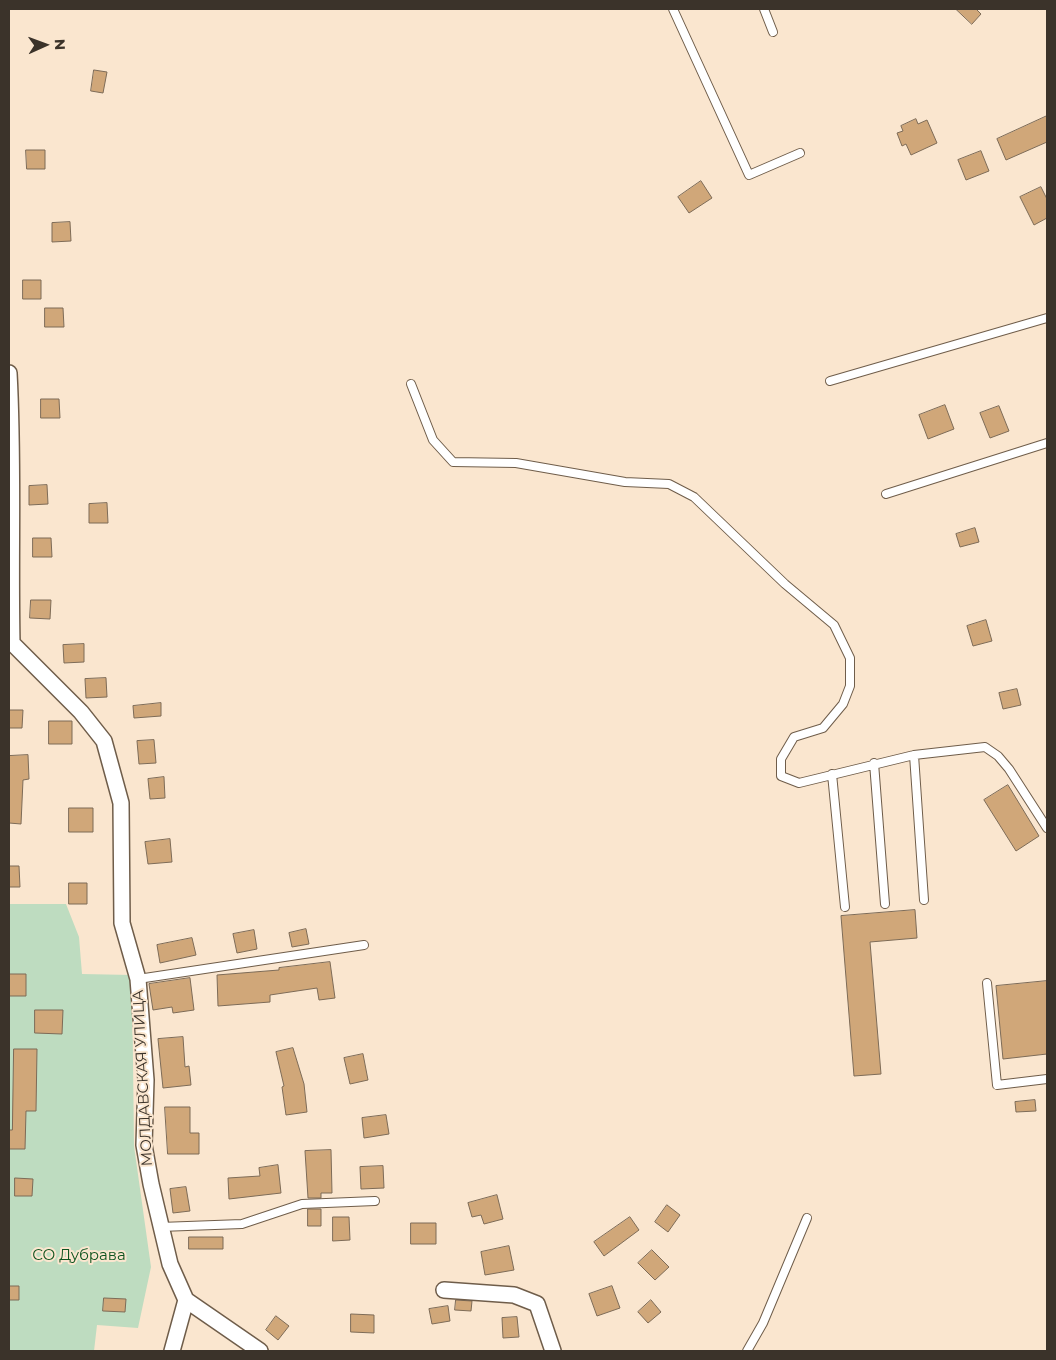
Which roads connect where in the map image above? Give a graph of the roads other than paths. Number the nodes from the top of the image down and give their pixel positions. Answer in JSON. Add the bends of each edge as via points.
{"nodes":[{"id":1,"x":673,"y":9,"type":"edge"},
{"id":2,"x":764,"y":9,"type":"edge"},
{"id":3,"x":773,"y":32,"type":"dead end"},
{"id":4,"x":800,"y":153,"type":"dead end"},
{"id":5,"x":1047,"y":318,"type":"edge"},
{"id":6,"x":9,"y":373,"type":"edge"},
{"id":7,"x":9,"y":378,"type":"edge"},
{"id":8,"x":830,"y":381,"type":"dead end"},
{"id":9,"x":411,"y":384,"type":"dead end"},
{"id":10,"x":1047,"y":443,"type":"edge"},
{"id":11,"x":886,"y":494,"type":"dead end"},
{"id":12,"x":10,"y":643,"type":"edge"},
{"id":13,"x":914,"y":755,"type":"junction"},
{"id":14,"x":874,"y":763,"type":"junction"},
{"id":15,"x":832,"y":774,"type":"junction"},
{"id":16,"x":1047,"y":828,"type":"edge"},
{"id":17,"x":924,"y":900,"type":"dead end"},
{"id":18,"x":885,"y":904,"type":"dead end"},
{"id":19,"x":845,"y":908,"type":"dead end"},
{"id":20,"x":364,"y":945,"type":"dead end"},
{"id":21,"x":138,"y":979,"type":"junction"},
{"id":22,"x":987,"y":983,"type":"dead end"},
{"id":23,"x":1047,"y":1079,"type":"edge"},
{"id":24,"x":375,"y":1201,"type":"dead end"},
{"id":25,"x":807,"y":1218,"type":"dead end"},
{"id":26,"x":160,"y":1227,"type":"junction"},
{"id":27,"x":444,"y":1290,"type":"dead end"},
{"id":28,"x":186,"y":1300,"type":"junction"},
{"id":29,"x":172,"y":1351,"type":"edge"},
{"id":30,"x":260,"y":1351,"type":"edge"},
{"id":31,"x":553,"y":1351,"type":"edge"},
{"id":32,"x":747,"y":1351,"type":"edge"}],
"edges":[{"from":1,"to":4,"type":"lane","via":[[748,175]]},
{"from":2,"to":3,"type":"lane"},
{"from":5,"to":8,"type":"lane"},
{"from":6,"to":7,"type":"street"},
{"from":7,"to":12,"type":"street","via":[[12,492]]},
{"from":9,"to":15,"type":"lane","via":[[433,440],[453,462],[516,463],[616,480],[669,484],[694,497],[834,625],[850,658],[850,686],[843,704],[823,728],[794,737],[781,759],[781,776],[799,783]]},
{"from":10,"to":11,"type":"lane"},
{"from":12,"to":21,"type":"street","name":"МОЛДАВСКАЯ УЛИЦА","via":[[82,712],[104,741],[120,803],[122,923]]},
{"from":13,"to":14,"type":"lane"},
{"from":13,"to":16,"type":"lane","via":[[984,747],[1009,769]]},
{"from":13,"to":17,"type":"lane"},
{"from":14,"to":15,"type":"lane"},
{"from":14,"to":18,"type":"lane"},
{"from":15,"to":19,"type":"lane"},
{"from":20,"to":21,"type":"lane"},
{"from":21,"to":26,"type":"street","name":"МОЛДАВСКАЯ УЛИЦА","via":[[146,1080],[144,1144]]},
{"from":22,"to":23,"type":"lane","via":[[996,1085]]},
{"from":24,"to":26,"type":"lane","via":[[302,1204],[242,1224]]},
{"from":25,"to":32,"type":"lane","via":[[763,1323]]},
{"from":26,"to":28,"type":"street","name":"МОЛДАВСКАЯ УЛИЦА","via":[[170,1264]]},
{"from":27,"to":31,"type":"street","via":[[514,1296],[537,1304]]},
{"from":28,"to":29,"type":"street"},
{"from":28,"to":30,"type":"street"}]}
